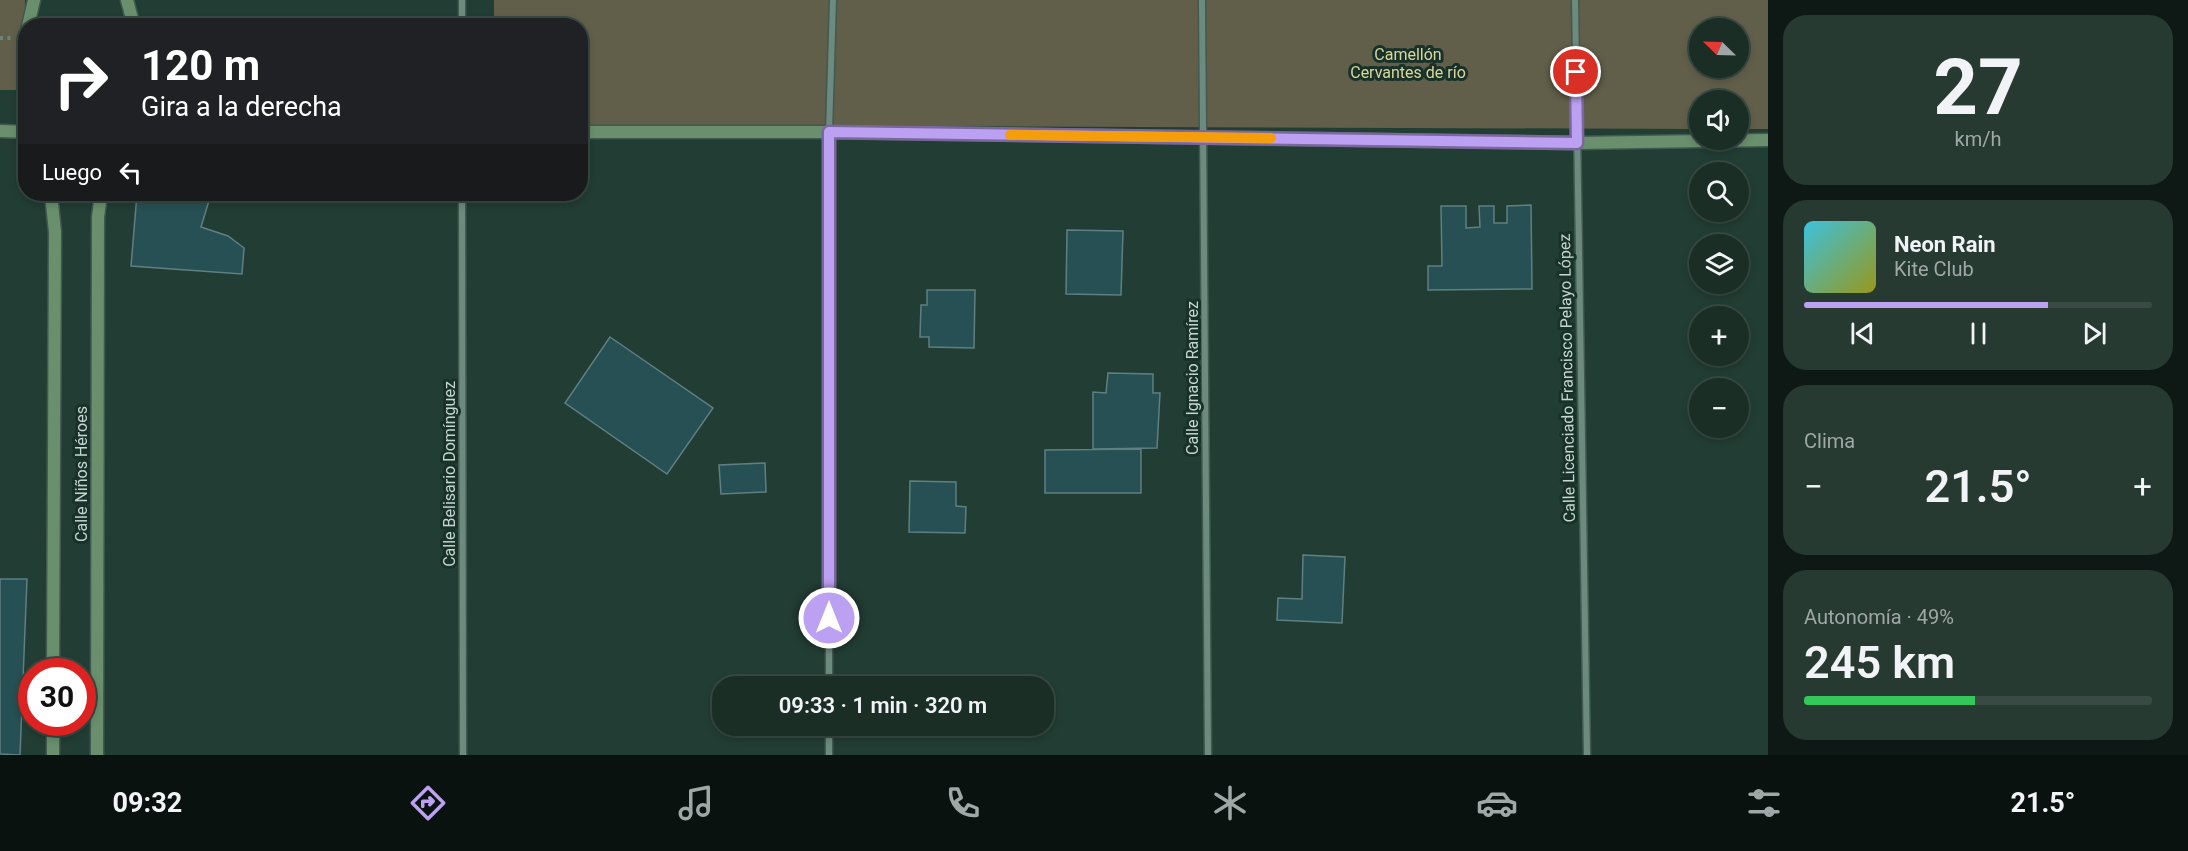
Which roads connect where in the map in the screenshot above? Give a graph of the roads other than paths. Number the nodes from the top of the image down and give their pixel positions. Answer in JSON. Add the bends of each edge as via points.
{"nodes":[{"id":1,"x":34,"y":0,"type":"edge"},
{"id":2,"x":127,"y":0,"type":"edge"},
{"id":3,"x":462,"y":0,"type":"edge"},
{"id":4,"x":833,"y":0,"type":"edge"},
{"id":5,"x":1202,"y":0,"type":"edge"},
{"id":6,"x":1575,"y":0,"type":"edge"},
{"id":7,"x":30,"y":18,"type":"edge"},
{"id":8,"x":132,"y":18,"type":"edge"},
{"id":9,"x":462,"y":18,"type":"edge"},
{"id":10,"x":0,"y":131,"type":"edge"},
{"id":11,"x":18,"y":132,"type":"edge"},
{"id":12,"x":588,"y":132,"type":"edge"},
{"id":13,"x":829,"y":132,"type":"junction"},
{"id":14,"x":1203,"y":137,"type":"junction"},
{"id":15,"x":1768,"y":140,"type":"edge"},
{"id":16,"x":1577,"y":143,"type":"junction"},
{"id":17,"x":52,"y":201,"type":"edge"},
{"id":18,"x":100,"y":201,"type":"edge"},
{"id":19,"x":462,"y":201,"type":"edge"},
{"id":20,"x":53,"y":658,"type":"edge"},
{"id":21,"x":829,"y":676,"type":"edge"},
{"id":22,"x":53,"y":736,"type":"edge"},
{"id":23,"x":829,"y":736,"type":"edge"},
{"id":24,"x":53,"y":755,"type":"edge"},
{"id":25,"x":97,"y":755,"type":"edge"},
{"id":26,"x":463,"y":755,"type":"edge"},
{"id":27,"x":829,"y":755,"type":"edge"},
{"id":28,"x":1209,"y":755,"type":"edge"},
{"id":29,"x":1587,"y":755,"type":"edge"}],
"edges":[{"from":1,"to":7,"type":"street"},
{"from":2,"to":8,"type":"street"},
{"from":3,"to":9,"type":"street"},
{"from":4,"to":13,"type":"street"},
{"from":5,"to":14,"type":"street","name":"Calle Ignacio Ramírez"},
{"from":6,"to":16,"type":"street","name":"Calle Licenciado Francisco Pelayo López"},
{"from":10,"to":11,"type":"street"},
{"from":12,"to":13,"type":"street"},
{"from":13,"to":14,"type":"street"},
{"from":13,"to":21,"type":"street"},
{"from":14,"to":16,"type":"street"},
{"from":14,"to":28,"type":"street","name":"Calle Ignacio Ramírez"},
{"from":15,"to":16,"type":"street"},
{"from":16,"to":29,"type":"street","name":"Calle Licenciado Francisco Pelayo López"},
{"from":17,"to":20,"type":"street","name":"Calle Niños Héroes","via":[[55,232]]},
{"from":18,"to":25,"type":"street","name":"Calle Niños Héroes"},
{"from":19,"to":26,"type":"street","name":"Calle Belisario Domínguez"},
{"from":22,"to":24,"type":"street"},
{"from":23,"to":27,"type":"street"}]}
